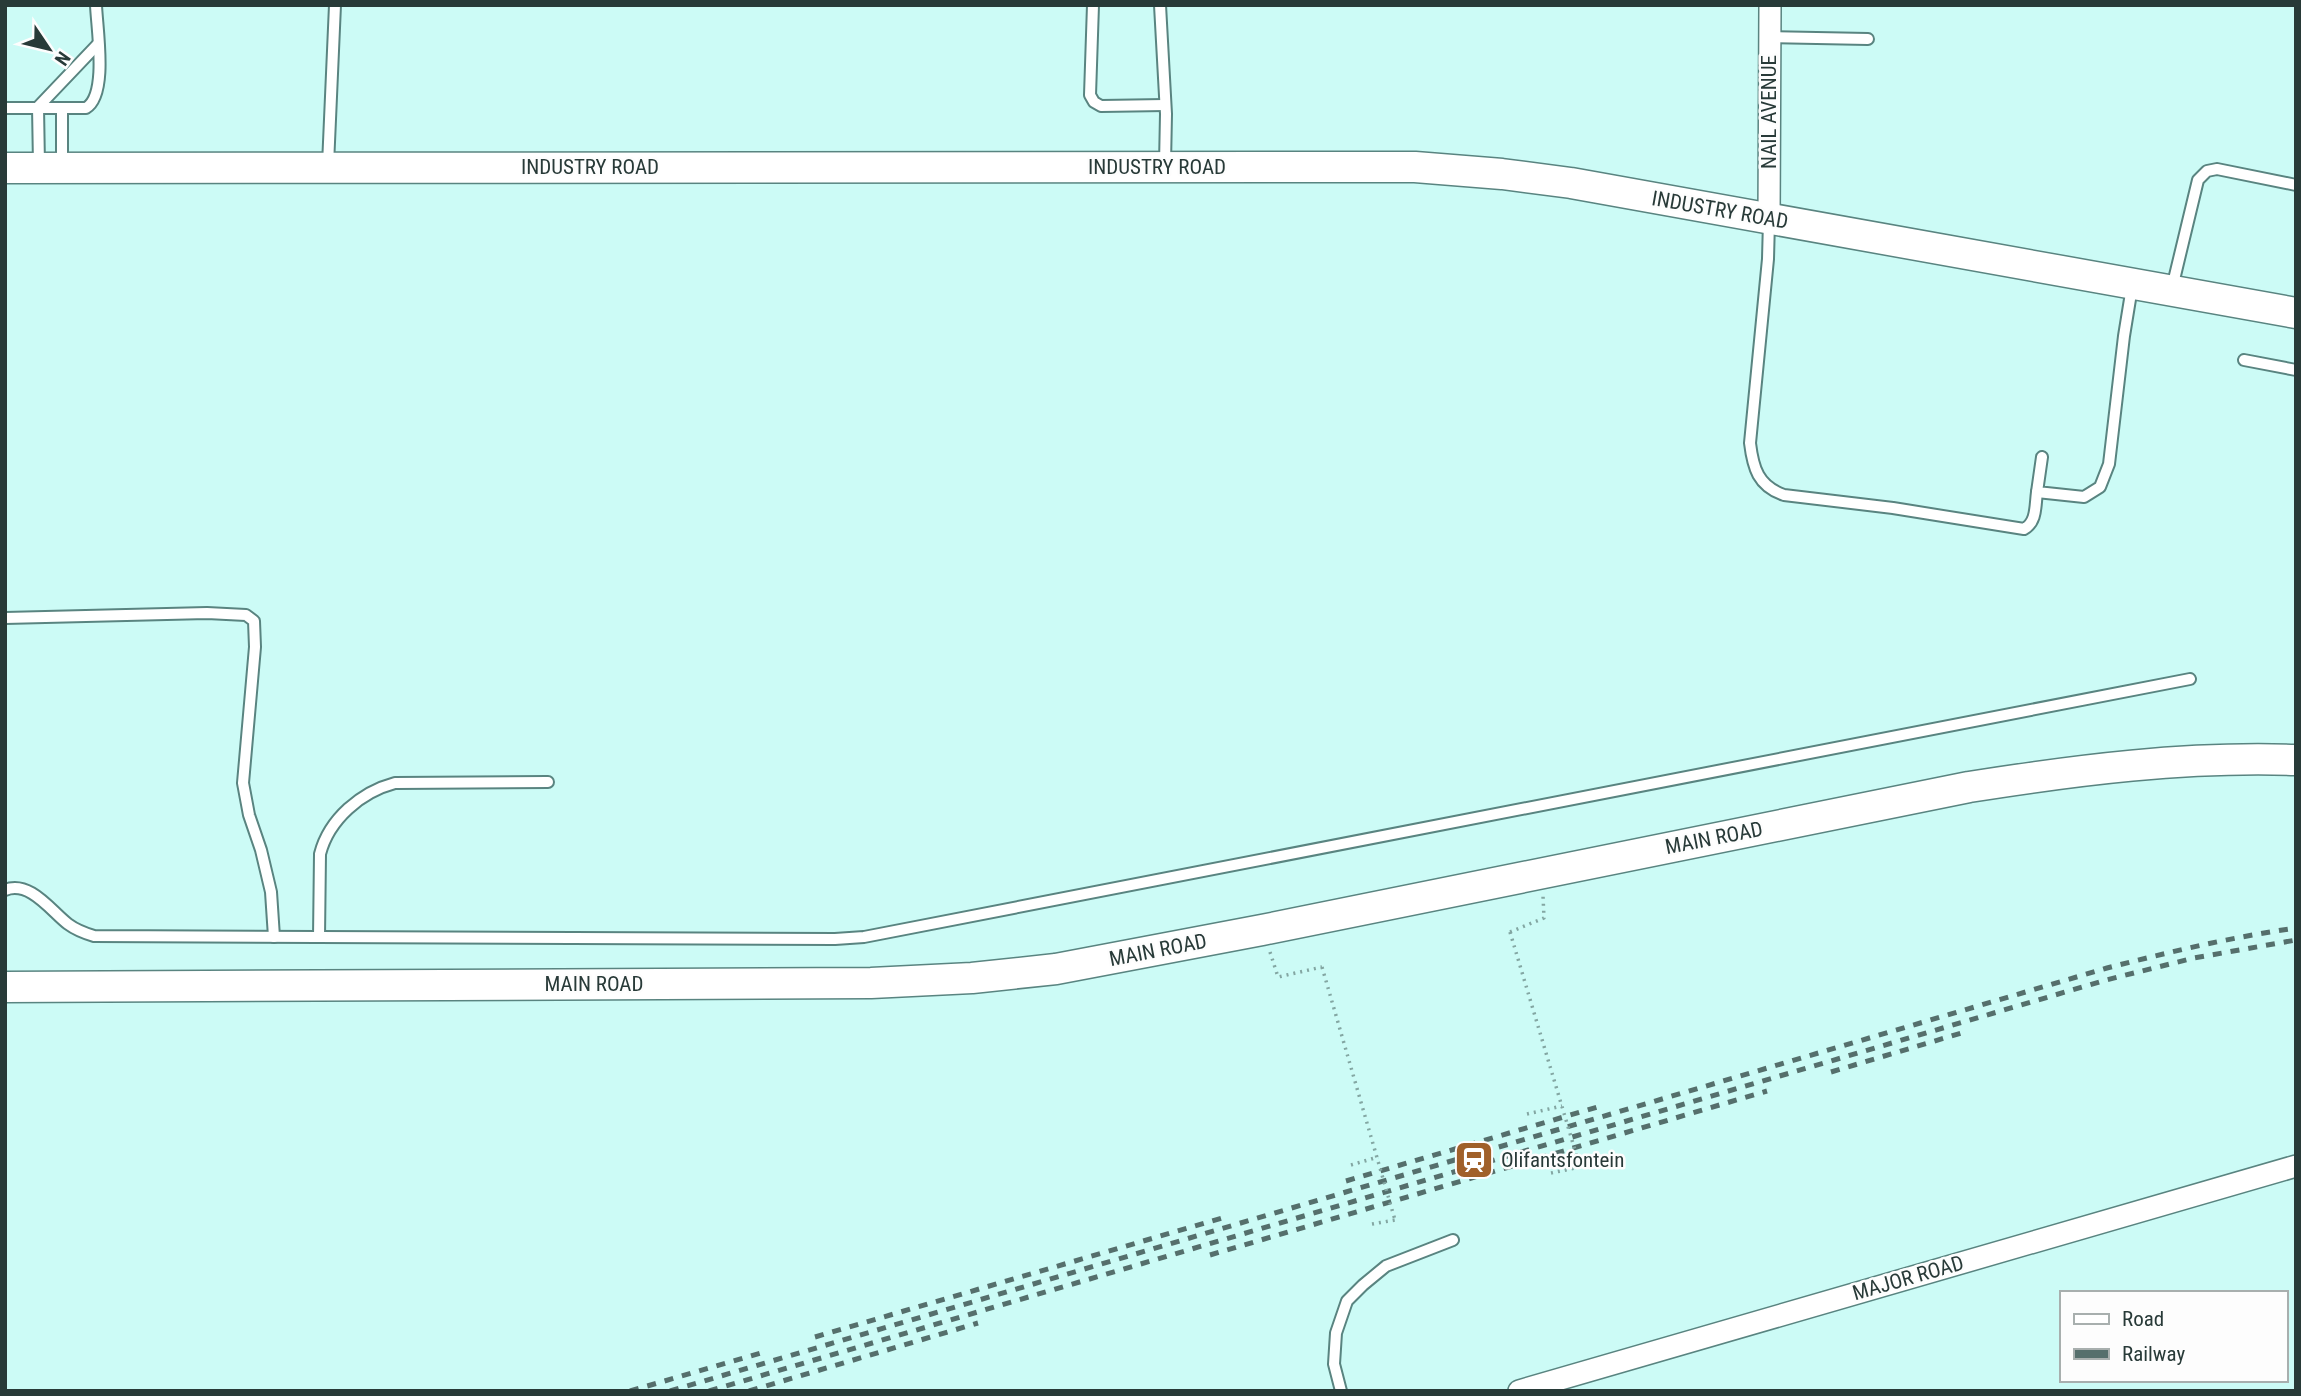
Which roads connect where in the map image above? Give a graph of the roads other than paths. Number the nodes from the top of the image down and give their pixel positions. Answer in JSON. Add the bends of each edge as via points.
{"nodes":[{"id":1,"x":96,"y":5,"type":"edge"},
{"id":2,"x":335,"y":5,"type":"edge"},
{"id":3,"x":1093,"y":5,"type":"edge"},
{"id":4,"x":1160,"y":5,"type":"edge"},
{"id":5,"x":1770,"y":5,"type":"edge"},
{"id":6,"x":1770,"y":37,"type":"junction"},
{"id":7,"x":1868,"y":39,"type":"dead end"},
{"id":8,"x":98,"y":44,"type":"junction"},
{"id":9,"x":1165,"y":105,"type":"junction"},
{"id":10,"x":38,"y":107,"type":"junction"},
{"id":11,"x":5,"y":108,"type":"edge"},
{"id":12,"x":62,"y":108,"type":"junction"},
{"id":13,"x":1165,"y":167,"type":"junction"},
{"id":14,"x":5,"y":168,"type":"edge"},
{"id":15,"x":50,"y":168,"type":"junction"},
{"id":16,"x":328,"y":168,"type":"junction"},
{"id":17,"x":2296,"y":185,"type":"edge"},
{"id":18,"x":1769,"y":219,"type":"junction"},
{"id":19,"x":2133,"y":284,"type":"junction"},
{"id":20,"x":2171,"y":291,"type":"junction"},
{"id":21,"x":2296,"y":313,"type":"edge"},
{"id":22,"x":2244,"y":359,"type":"dead end"},
{"id":23,"x":2296,"y":370,"type":"edge"},
{"id":24,"x":2042,"y":457,"type":"dead end"},
{"id":25,"x":2037,"y":492,"type":"junction"},
{"id":26,"x":5,"y":618,"type":"edge"},
{"id":27,"x":2190,"y":679,"type":"dead end"},
{"id":28,"x":2296,"y":760,"type":"edge"},
{"id":29,"x":548,"y":782,"type":"dead end"},
{"id":30,"x":5,"y":890,"type":"edge"},
{"id":31,"x":274,"y":937,"type":"junction"},
{"id":32,"x":319,"y":937,"type":"junction"},
{"id":33,"x":5,"y":987,"type":"edge"},
{"id":34,"x":2296,"y":1166,"type":"edge"},
{"id":35,"x":1453,"y":1240,"type":"dead end"},
{"id":36,"x":1340,"y":1391,"type":"edge"},
{"id":37,"x":1519,"y":1391,"type":"edge"}],
"edges":[{"from":1,"to":8,"type":"lane"},
{"from":2,"to":16,"type":"lane"},
{"from":3,"to":9,"type":"lane","via":[[1090,95],[1094,102],[1101,106]]},
{"from":4,"to":9,"type":"lane"},
{"from":5,"to":6,"type":"street","name":"NAIL AVENUE"},
{"from":6,"to":7,"type":"lane"},
{"from":6,"to":18,"type":"street","name":"NAIL AVENUE"},
{"from":8,"to":10,"type":"lane"},
{"from":8,"to":12,"type":"lane","via":[[100,87],[94,103],[86,108]]},
{"from":9,"to":13,"type":"lane"},
{"from":10,"to":11,"type":"lane"},
{"from":10,"to":12,"type":"lane"},
{"from":10,"to":15,"type":"lane"},
{"from":12,"to":15,"type":"lane"},
{"from":13,"to":16,"type":"main road","name":"INDUSTRY ROAD"},
{"from":13,"to":18,"type":"main road","name":"INDUSTRY ROAD","via":[[1471,171],[1571,183]]},
{"from":14,"to":15,"type":"main road","name":"INDUSTRY ROAD"},
{"from":15,"to":16,"type":"main road","name":"INDUSTRY ROAD"},
{"from":17,"to":20,"type":"lane","via":[[2217,169],[2207,171],[2198,180]]},
{"from":18,"to":19,"type":"main road","name":"INDUSTRY ROAD"},
{"from":18,"to":25,"type":"lane","via":[[1750,443],[1753,467],[1771,491],[2024,529],[2034,519]]},
{"from":19,"to":20,"type":"main road","name":"INDUSTRY ROAD"},
{"from":19,"to":25,"type":"lane","via":[[2109,464],[2100,487],[2084,497]]},
{"from":20,"to":21,"type":"main road","name":"INDUSTRY ROAD"},
{"from":22,"to":23,"type":"lane"},
{"from":24,"to":25,"type":"lane"},
{"from":26,"to":31,"type":"lane","via":[[207,613],[246,615],[254,621],[256,647],[243,783],[271,892]]},
{"from":27,"to":32,"type":"lane","via":[[864,937]]},
{"from":28,"to":33,"type":"main road","name":"MAIN ROAD","via":[[2153,763],[1969,788],[1262,930],[1011,975],[871,983]]},
{"from":29,"to":32,"type":"lane","via":[[395,783],[366,795],[342,814],[323,842]]},
{"from":30,"to":31,"type":"lane","via":[[26,890],[67,923],[94,936]]},
{"from":31,"to":32,"type":"lane"},
{"from":34,"to":37,"type":"street","name":"MAJOR ROAD"},
{"from":35,"to":36,"type":"lane","via":[[1386,1266],[1347,1301],[1336,1333],[1334,1364]]}]}
